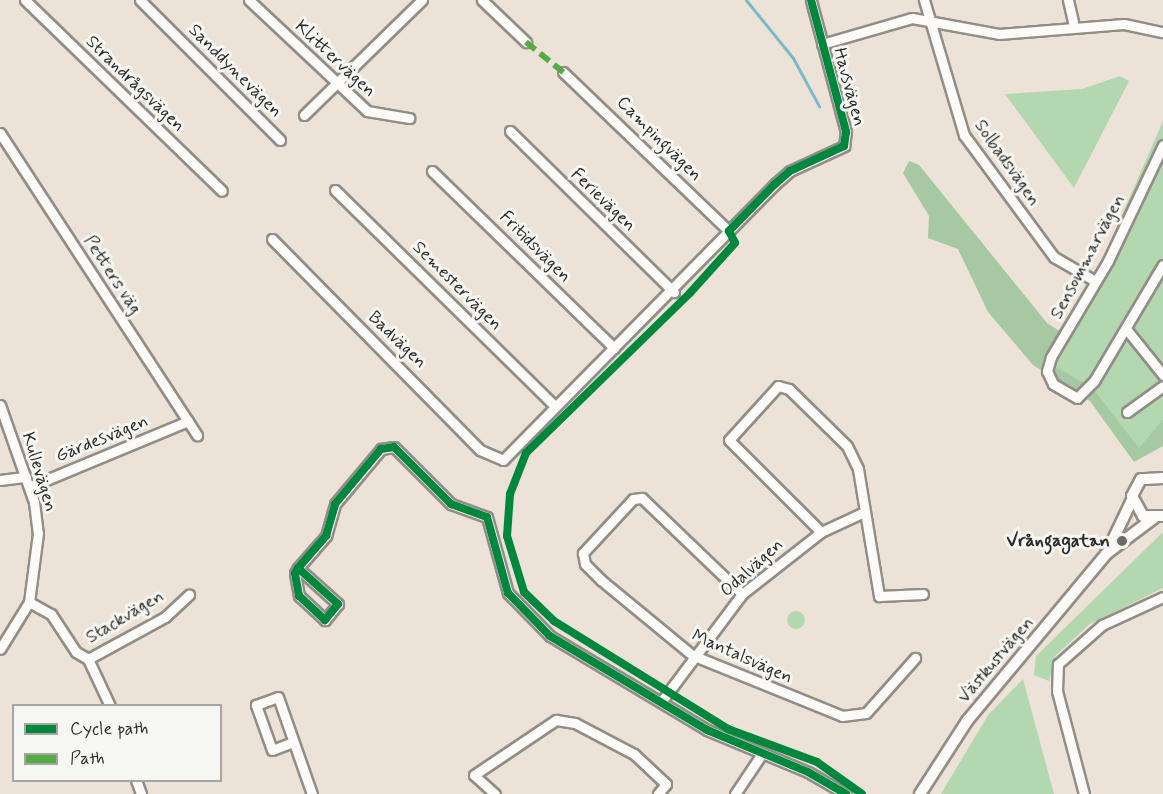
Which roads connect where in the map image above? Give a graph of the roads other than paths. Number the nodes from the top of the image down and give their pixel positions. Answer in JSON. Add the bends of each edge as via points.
{"nodes":[{"id":1,"x":25,"y":0,"type":"edge"},
{"id":2,"x":140,"y":0,"type":"edge"},
{"id":3,"x":249,"y":0,"type":"edge"},
{"id":4,"x":422,"y":0,"type":"edge"},
{"id":5,"x":482,"y":0,"type":"edge"},
{"id":6,"x":811,"y":0,"type":"edge"},
{"id":7,"x":924,"y":0,"type":"edge"},
{"id":8,"x":1068,"y":0,"type":"edge"},
{"id":9,"x":930,"y":18,"type":"junction"},
{"id":10,"x":1074,"y":27,"type":"junction"},
{"id":11,"x":1163,"y":33,"type":"edge"},
{"id":12,"x":526,"y":42,"type":"dead end"},
{"id":13,"x":822,"y":44,"type":"junction"},
{"id":14,"x":563,"y":72,"type":"dead end"},
{"id":15,"x":334,"y":84,"type":"junction"},
{"id":16,"x":304,"y":115,"type":"dead end"},
{"id":17,"x":409,"y":118,"type":"dead end"},
{"id":18,"x":510,"y":131,"type":"dead end"},
{"id":19,"x":0,"y":133,"type":"edge"},
{"id":20,"x":280,"y":140,"type":"dead end"},
{"id":21,"x":1163,"y":145,"type":"edge"},
{"id":22,"x":432,"y":171,"type":"dead end"},
{"id":23,"x":335,"y":190,"type":"dead end"},
{"id":24,"x":222,"y":191,"type":"dead end"},
{"id":25,"x":729,"y":231,"type":"junction"},
{"id":26,"x":272,"y":240,"type":"dead end"},
{"id":27,"x":1163,"y":265,"type":"edge"},
{"id":28,"x":1095,"y":281,"type":"junction"},
{"id":29,"x":674,"y":292,"type":"junction"},
{"id":30,"x":1127,"y":330,"type":"junction"},
{"id":31,"x":614,"y":348,"type":"junction"},
{"id":32,"x":1163,"y":375,"type":"edge"},
{"id":33,"x":1163,"y":386,"type":"edge"},
{"id":34,"x":0,"y":405,"type":"edge"},
{"id":35,"x":554,"y":405,"type":"junction"},
{"id":36,"x":1127,"y":412,"type":"dead end"},
{"id":37,"x":188,"y":421,"type":"junction"},
{"id":38,"x":197,"y":435,"type":"dead end"},
{"id":39,"x":500,"y":461,"type":"joint"},
{"id":40,"x":1163,"y":469,"type":"edge"},
{"id":41,"x":1149,"y":476,"type":"junction"},
{"id":42,"x":26,"y":477,"type":"junction"},
{"id":43,"x":1163,"y":478,"type":"edge"},
{"id":44,"x":0,"y":480,"type":"edge"},
{"id":45,"x":29,"y":487,"type":"junction"},
{"id":46,"x":1132,"y":500,"type":"junction"},
{"id":47,"x":864,"y":512,"type":"junction"},
{"id":48,"x":1160,"y":518,"type":"edge"},
{"id":49,"x":820,"y":532,"type":"junction"},
{"id":50,"x":1106,"y":555,"type":"junction"},
{"id":51,"x":298,"y":568,"type":"junction"},
{"id":52,"x":742,"y":594,"type":"junction"},
{"id":53,"x":923,"y":594,"type":"dead end"},
{"id":54,"x":189,"y":595,"type":"dead end"},
{"id":55,"x":1163,"y":597,"type":"edge"},
{"id":56,"x":29,"y":602,"type":"junction"},
{"id":57,"x":0,"y":649,"type":"edge"},
{"id":58,"x":692,"y":655,"type":"junction"},
{"id":59,"x":915,"y":658,"type":"dead end"},
{"id":60,"x":88,"y":659,"type":"junction"},
{"id":61,"x":661,"y":702,"type":"junction"},
{"id":62,"x":110,"y":704,"type":"edge"},
{"id":63,"x":293,"y":742,"type":"junction"},
{"id":64,"x":761,"y":755,"type":"junction"},
{"id":65,"x":312,"y":794,"type":"edge"},
{"id":66,"x":495,"y":794,"type":"edge"},
{"id":67,"x":658,"y":794,"type":"edge"},
{"id":68,"x":735,"y":794,"type":"edge"},
{"id":69,"x":846,"y":794,"type":"edge"},
{"id":70,"x":920,"y":794,"type":"edge"},
{"id":71,"x":1084,"y":794,"type":"edge"}],
"edges":[{"from":1,"to":24,"type":"street","name":"Strandrågsvägen"},
{"from":2,"to":20,"type":"street","name":"Sanddynevägen"},
{"from":3,"to":15,"type":"street","name":"Klittervägen"},
{"from":4,"to":15,"type":"street"},
{"from":5,"to":12,"type":"street"},
{"from":6,"to":13,"type":"street","name":"Havsvägen"},
{"from":7,"to":9,"type":"street","name":"Solbadsvägen"},
{"from":8,"to":10,"type":"street"},
{"from":9,"to":10,"type":"street","via":[[999,34]]},
{"from":9,"to":13,"type":"street"},
{"from":9,"to":28,"type":"street","name":"Solbadsvägen","via":[[964,135],[1054,257]]},
{"from":10,"to":11,"type":"street","via":[[1124,24]]},
{"from":13,"to":25,"type":"street","name":"Havsvägen","via":[[846,132],[844,146],[790,171]]},
{"from":14,"to":25,"type":"street","name":"Campingvägen"},
{"from":15,"to":16,"type":"street"},
{"from":15,"to":17,"type":"street","name":"Klittervägen","via":[[376,116]]},
{"from":18,"to":29,"type":"street","name":"Ferievägen"},
{"from":19,"to":37,"type":"street","name":"Petters väg"},
{"from":21,"to":28,"type":"street","name":"Sensommarvägen"},
{"from":22,"to":31,"type":"street","name":"Fritidsvägen"},
{"from":23,"to":35,"type":"street","name":"Semestervägen"},
{"from":25,"to":29,"type":"street","name":"Havsvägen"},
{"from":26,"to":39,"type":"street","name":"Badvägen","via":[[480,450]]},
{"from":27,"to":30,"type":"street"},
{"from":28,"to":30,"type":"street","name":"Sensommarvägen","via":[[1051,357],[1047,371],[1053,384],[1077,398]]},
{"from":29,"to":31,"type":"street","name":"Havsvägen"},
{"from":30,"to":32,"type":"street"},
{"from":31,"to":35,"type":"street","name":"Havsvägen"},
{"from":33,"to":36,"type":"street"},
{"from":34,"to":42,"type":"street","name":"Kullevägen"},
{"from":35,"to":39,"type":"street","name":"Havsvägen"},
{"from":37,"to":38,"type":"street","name":"Petters väg"},
{"from":37,"to":45,"type":"street","name":"Gärdesvägen"},
{"from":40,"to":41,"type":"street","name":"Västkustvägen"},
{"from":41,"to":43,"type":"street"},
{"from":41,"to":46,"type":"street","name":"Västkustvägen","via":[[1136,485]]},
{"from":42,"to":44,"type":"street"},
{"from":42,"to":45,"type":"street","name":"Kullevägen"},
{"from":45,"to":56,"type":"street","name":"Kullevägen","via":[[38,533]]},
{"from":46,"to":48,"type":"street","name":"Västkustvägen","via":[[1140,513]]},
{"from":46,"to":50,"type":"street","name":"Västkustvägen"},
{"from":47,"to":49,"type":"street","name":"Odalvägen"},
{"from":47,"to":49,"type":"street","via":[[858,469],[847,446],[789,389],[778,386],[729,440]]},
{"from":47,"to":53,"type":"street","via":[[879,596]]},
{"from":48,"to":50,"type":"street","name":"Västkustvägen"},
{"from":49,"to":52,"type":"street","name":"Odalvägen"},
{"from":50,"to":70,"type":"street","name":"Västkustvägen","via":[[967,720]]},
{"from":51,"to":51,"type":"street","via":[[294,576],[299,596],[325,620],[338,604]]},
{"from":51,"to":61,"type":"street","via":[[326,536],[335,504],[381,449],[394,447],[452,504],[487,517],[500,577],[525,616]]},
{"from":52,"to":58,"type":"street","name":"Odalvägen"},
{"from":52,"to":58,"type":"street","name":"Mantalsvägen","via":[[647,500],[633,499],[583,553],[585,564],[664,637]]},
{"from":54,"to":60,"type":"street","name":"Stackvägen","via":[[165,617]]},
{"from":55,"to":71,"type":"street","via":[[1102,625],[1058,664],[1057,691]]},
{"from":56,"to":57,"type":"street","name":"Kullevägen"},
{"from":56,"to":60,"type":"street","name":"Stackvägen","via":[[51,614],[76,652]]},
{"from":58,"to":59,"type":"street","name":"Mantalsvägen","via":[[851,719],[866,713]]},
{"from":58,"to":61,"type":"street","name":"Odalvägen"},
{"from":60,"to":62,"type":"street"},
{"from":61,"to":64,"type":"street"},
{"from":63,"to":63,"type":"street","via":[[278,697],[256,705],[272,750]]},
{"from":63,"to":65,"type":"street"},
{"from":64,"to":68,"type":"street"},
{"from":64,"to":69,"type":"street","via":[[786,763]]},
{"from":66,"to":67,"type":"street","via":[[474,775],[556,720],[575,723],[634,754],[666,784]]}]}
